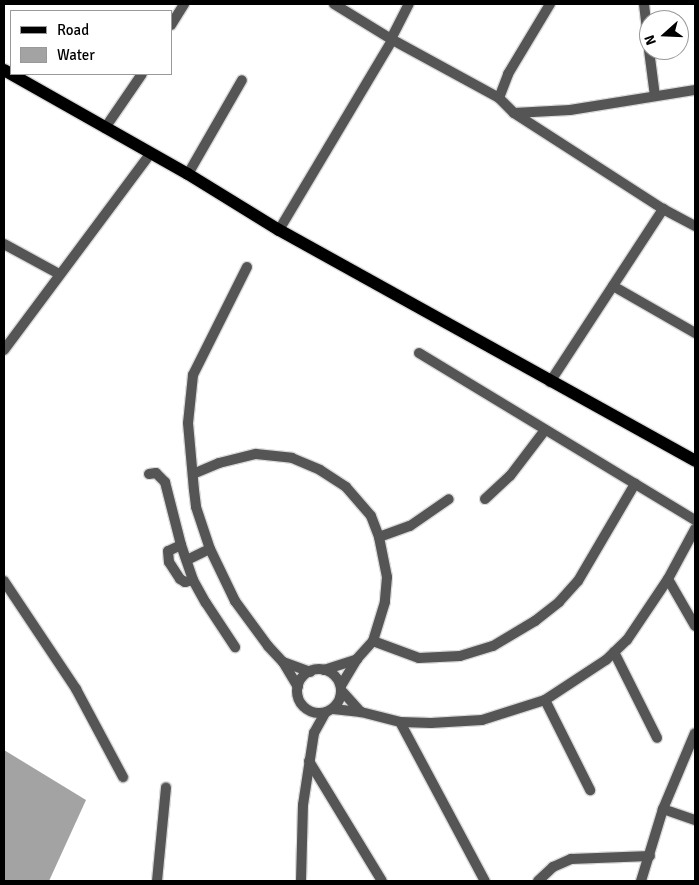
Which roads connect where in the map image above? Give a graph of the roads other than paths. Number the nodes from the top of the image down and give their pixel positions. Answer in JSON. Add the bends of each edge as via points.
{"nodes":[{"id":1,"x":184,"y":4,"type":"edge"},
{"id":2,"x":334,"y":4,"type":"edge"},
{"id":3,"x":410,"y":4,"type":"edge"},
{"id":4,"x":550,"y":4,"type":"edge"},
{"id":5,"x":172,"y":23,"type":"edge"},
{"id":6,"x":392,"y":39,"type":"junction"},
{"id":7,"x":650,"y":60,"type":"edge"},
{"id":8,"x":13,"y":75,"type":"edge"},
{"id":9,"x":141,"y":75,"type":"edge"},
{"id":10,"x":242,"y":80,"type":"dead end"},
{"id":11,"x":695,"y":90,"type":"edge"},
{"id":12,"x":655,"y":96,"type":"junction"},
{"id":13,"x":499,"y":98,"type":"junction"},
{"id":14,"x":514,"y":113,"type":"junction"},
{"id":15,"x":105,"y":128,"type":"junction"},
{"id":16,"x":150,"y":153,"type":"junction"},
{"id":17,"x":188,"y":174,"type":"junction"},
{"id":18,"x":663,"y":209,"type":"junction"},
{"id":19,"x":695,"y":226,"type":"edge"},
{"id":20,"x":279,"y":230,"type":"junction"},
{"id":21,"x":4,"y":244,"type":"edge"},
{"id":22,"x":247,"y":267,"type":"dead end"},
{"id":23,"x":59,"y":274,"type":"junction"},
{"id":24,"x":613,"y":286,"type":"junction"},
{"id":25,"x":695,"y":333,"type":"edge"},
{"id":26,"x":4,"y":350,"type":"edge"},
{"id":27,"x":419,"y":353,"type":"dead end"},
{"id":28,"x":550,"y":382,"type":"junction"},
{"id":29,"x":545,"y":430,"type":"junction"},
{"id":30,"x":695,"y":461,"type":"edge"},
{"id":31,"x":149,"y":474,"type":"dead end"},
{"id":32,"x":193,"y":474,"type":"junction"},
{"id":33,"x":635,"y":484,"type":"junction"},
{"id":34,"x":449,"y":499,"type":"dead end"},
{"id":35,"x":485,"y":499,"type":"dead end"},
{"id":36,"x":695,"y":520,"type":"edge"},
{"id":37,"x":695,"y":529,"type":"edge"},
{"id":38,"x":379,"y":537,"type":"junction"},
{"id":39,"x":181,"y":545,"type":"junction"},
{"id":40,"x":210,"y":549,"type":"junction"},
{"id":41,"x":187,"y":560,"type":"junction"},
{"id":42,"x":668,"y":579,"type":"junction"},
{"id":43,"x":193,"y":580,"type":"junction"},
{"id":44,"x":4,"y":581,"type":"edge"},
{"id":45,"x":695,"y":626,"type":"edge"},
{"id":46,"x":373,"y":641,"type":"junction"},
{"id":47,"x":235,"y":647,"type":"dead end"},
{"id":48,"x":614,"y":652,"type":"junction"},
{"id":49,"x":358,"y":659,"type":"junction"},
{"id":50,"x":283,"y":662,"type":"junction"},
{"id":51,"x":324,"y":670,"type":"junction"},
{"id":52,"x":310,"y":672,"type":"junction"},
{"id":53,"x":298,"y":687,"type":"junction"},
{"id":54,"x":341,"y":688,"type":"junction"},
{"id":55,"x":546,"y":700,"type":"junction"},
{"id":56,"x":308,"y":710,"type":"junction"},
{"id":57,"x":329,"y":711,"type":"junction"},
{"id":58,"x":361,"y":712,"type":"junction"},
{"id":59,"x":400,"y":722,"type":"junction"},
{"id":60,"x":314,"y":733,"type":"junction"},
{"id":61,"x":695,"y":733,"type":"edge"},
{"id":62,"x":657,"y":738,"type":"dead end"},
{"id":63,"x":309,"y":761,"type":"junction"},
{"id":64,"x":123,"y":777,"type":"dead end"},
{"id":65,"x":166,"y":787,"type":"dead end"},
{"id":66,"x":590,"y":790,"type":"dead end"},
{"id":67,"x":663,"y":810,"type":"junction"},
{"id":68,"x":695,"y":820,"type":"edge"},
{"id":69,"x":650,"y":856,"type":"junction"},
{"id":70,"x":158,"y":881,"type":"edge"},
{"id":71,"x":302,"y":881,"type":"edge"},
{"id":72,"x":382,"y":881,"type":"edge"},
{"id":73,"x":485,"y":881,"type":"edge"},
{"id":74,"x":538,"y":881,"type":"edge"},
{"id":75,"x":641,"y":881,"type":"edge"}],
"edges":[{"from":1,"to":5,"type":"street"},
{"from":2,"to":6,"type":"street"},
{"from":3,"to":6,"type":"street"},
{"from":4,"to":13,"type":"street","via":[[508,74]]},
{"from":6,"to":13,"type":"street"},
{"from":6,"to":20,"type":"street"},
{"from":7,"to":12,"type":"street"},
{"from":8,"to":15,"type":"main road"},
{"from":9,"to":15,"type":"street"},
{"from":10,"to":17,"type":"street"},
{"from":11,"to":12,"type":"street"},
{"from":12,"to":14,"type":"street","via":[[570,110]]},
{"from":13,"to":14,"type":"street"},
{"from":14,"to":18,"type":"street"},
{"from":15,"to":16,"type":"main road"},
{"from":16,"to":17,"type":"main road"},
{"from":16,"to":23,"type":"street"},
{"from":17,"to":20,"type":"main road"},
{"from":18,"to":19,"type":"street"},
{"from":18,"to":24,"type":"street"},
{"from":20,"to":28,"type":"main road"},
{"from":21,"to":23,"type":"street"},
{"from":22,"to":32,"type":"street","via":[[193,375],[188,423]]},
{"from":23,"to":26,"type":"street"},
{"from":24,"to":25,"type":"street"},
{"from":24,"to":28,"type":"street"},
{"from":27,"to":29,"type":"street"},
{"from":28,"to":30,"type":"main road"},
{"from":29,"to":33,"type":"street"},
{"from":29,"to":35,"type":"street","via":[[510,476]]},
{"from":31,"to":39,"type":"street","via":[[156,473],[165,482]]},
{"from":32,"to":38,"type":"street","via":[[219,463],[256,454],[292,458],[320,470],[346,487],[371,516]]},
{"from":32,"to":40,"type":"street","via":[[196,507]]},
{"from":33,"to":36,"type":"street"},
{"from":33,"to":46,"type":"street","via":[[578,581],[559,602],[493,646],[460,656],[419,658]]},
{"from":34,"to":38,"type":"street","via":[[410,526]]},
{"from":37,"to":42,"type":"street"},
{"from":38,"to":46,"type":"street","via":[[386,577],[385,602]]},
{"from":39,"to":41,"type":"street"},
{"from":39,"to":43,"type":"street","via":[[168,551],[170,562],[180,579],[185,582]]},
{"from":40,"to":41,"type":"street"},
{"from":40,"to":50,"type":"street","via":[[235,601]]},
{"from":41,"to":43,"type":"street"},
{"from":42,"to":45,"type":"street"},
{"from":42,"to":48,"type":"street","via":[[627,640]]},
{"from":43,"to":47,"type":"street"},
{"from":44,"to":64,"type":"street","via":[[76,689]]},
{"from":46,"to":49,"type":"street"},
{"from":48,"to":55,"type":"street"},
{"from":48,"to":62,"type":"street"},
{"from":49,"to":51,"type":"street"},
{"from":49,"to":54,"type":"street"},
{"from":50,"to":52,"type":"street"},
{"from":50,"to":53,"type":"street"},
{"from":51,"to":52,"type":"street"},
{"from":51,"to":54,"type":"street","via":[[333,674]]},
{"from":52,"to":53,"type":"street"},
{"from":53,"to":56,"type":"street","via":[[298,698]]},
{"from":54,"to":57,"type":"street","via":[[339,700]]},
{"from":54,"to":58,"type":"street"},
{"from":55,"to":59,"type":"street","via":[[482,720]]},
{"from":55,"to":66,"type":"street"},
{"from":56,"to":57,"type":"street"},
{"from":56,"to":60,"type":"street"},
{"from":57,"to":58,"type":"street"},
{"from":57,"to":60,"type":"street"},
{"from":58,"to":59,"type":"street"},
{"from":59,"to":73,"type":"street"},
{"from":60,"to":63,"type":"street"},
{"from":61,"to":67,"type":"street"},
{"from":63,"to":71,"type":"street","via":[[303,804]]},
{"from":63,"to":72,"type":"street"},
{"from":65,"to":70,"type":"street"},
{"from":67,"to":68,"type":"street"},
{"from":67,"to":69,"type":"street"},
{"from":69,"to":74,"type":"street","via":[[571,859]]},
{"from":69,"to":75,"type":"street"}]}
